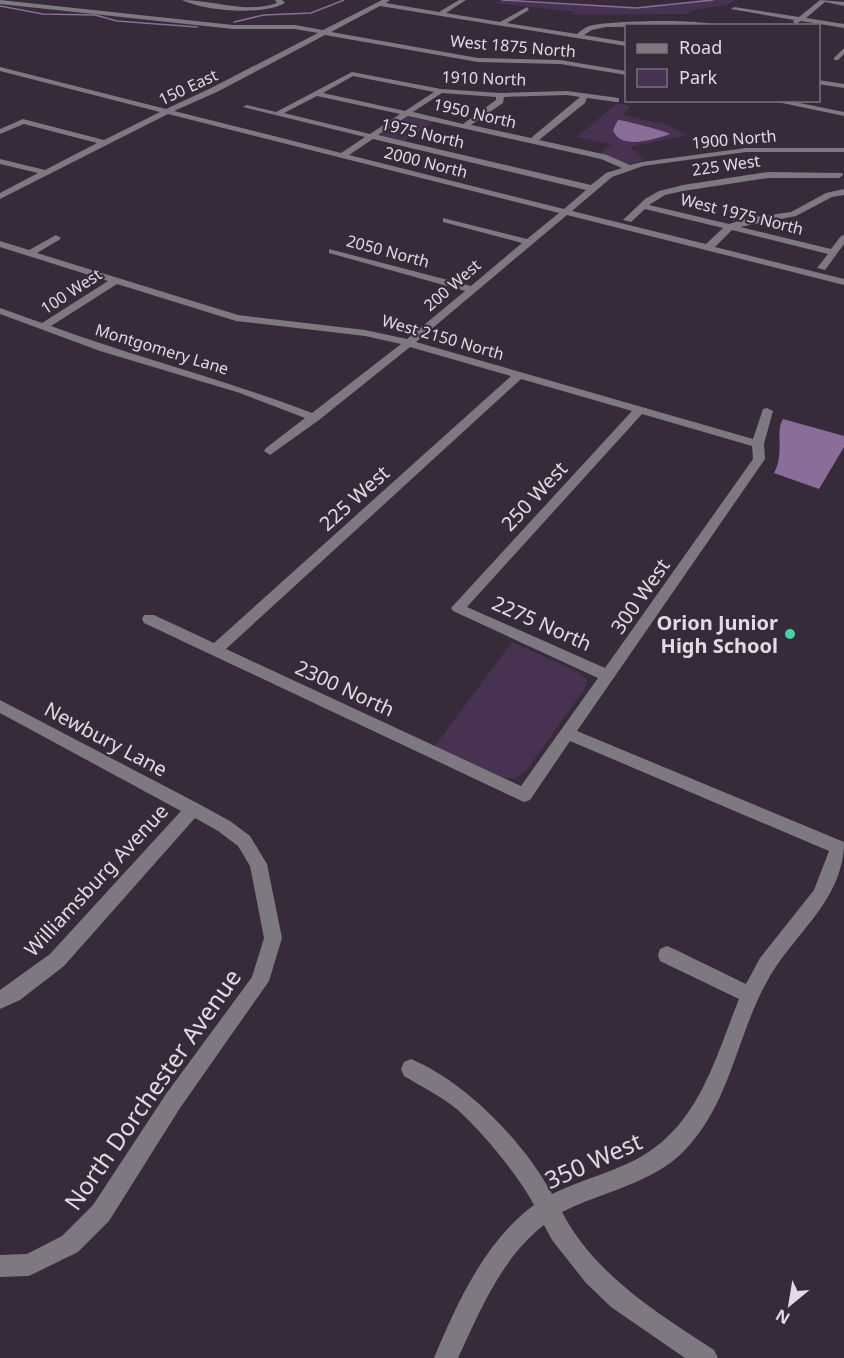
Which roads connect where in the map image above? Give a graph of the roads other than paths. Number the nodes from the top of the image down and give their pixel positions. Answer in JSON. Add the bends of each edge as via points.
{"nodes":[{"id":1,"x":71,"y":0,"type":"edge"},
{"id":2,"x":185,"y":0,"type":"edge"},
{"id":3,"x":463,"y":0,"type":"edge"},
{"id":4,"x":745,"y":0,"type":"edge"},
{"id":5,"x":824,"y":0,"type":"edge"},
{"id":6,"x":0,"y":2,"type":"edge"},
{"id":7,"x":384,"y":2,"type":"edge"},
{"id":8,"x":278,"y":3,"type":"edge"},
{"id":9,"x":844,"y":4,"type":"edge"},
{"id":10,"x":56,"y":9,"type":"junction"},
{"id":11,"x":527,"y":9,"type":"dead end"},
{"id":12,"x":734,"y":9,"type":"junction"},
{"id":13,"x":441,"y":13,"type":"junction"},
{"id":14,"x":727,"y":14,"type":"dead end"},
{"id":15,"x":801,"y":19,"type":"junction"},
{"id":16,"x":720,"y":20,"type":"dead end"},
{"id":17,"x":502,"y":23,"type":"junction"},
{"id":18,"x":651,"y":24,"type":"edge"},
{"id":19,"x":704,"y":24,"type":"edge"},
{"id":20,"x":714,"y":24,"type":"edge"},
{"id":21,"x":794,"y":24,"type":"edge"},
{"id":22,"x":625,"y":25,"type":"edge"},
{"id":23,"x":844,"y":26,"type":"edge"},
{"id":24,"x":327,"y":32,"type":"junction"},
{"id":25,"x":578,"y":36,"type":"junction"},
{"id":26,"x":625,"y":44,"type":"edge"},
{"id":27,"x":474,"y":50,"type":"dead end"},
{"id":28,"x":844,"y":51,"type":"edge"},
{"id":29,"x":464,"y":57,"type":"junction"},
{"id":30,"x":844,"y":61,"type":"edge"},
{"id":31,"x":0,"y":69,"type":"edge"},
{"id":32,"x":16,"y":73,"type":"junction"},
{"id":33,"x":625,"y":73,"type":"edge"},
{"id":34,"x":0,"y":80,"type":"edge"},
{"id":35,"x":820,"y":82,"type":"edge"},
{"id":36,"x":844,"y":86,"type":"edge"},
{"id":37,"x":441,"y":91,"type":"junction"},
{"id":38,"x":315,"y":93,"type":"junction"},
{"id":39,"x":501,"y":94,"type":"junction"},
{"id":40,"x":585,"y":94,"type":"junction"},
{"id":41,"x":616,"y":100,"type":"dead end"},
{"id":42,"x":800,"y":103,"type":"edge"},
{"id":43,"x":247,"y":107,"type":"dead end"},
{"id":44,"x":167,"y":112,"type":"junction"},
{"id":45,"x":407,"y":113,"type":"junction"},
{"id":46,"x":277,"y":114,"type":"junction"},
{"id":47,"x":844,"y":114,"type":"edge"},
{"id":48,"x":465,"y":126,"type":"junction"},
{"id":49,"x":0,"y":132,"type":"edge"},
{"id":50,"x":371,"y":136,"type":"junction"},
{"id":51,"x":533,"y":141,"type":"junction"},
{"id":52,"x":105,"y":143,"type":"junction"},
{"id":53,"x":844,"y":150,"type":"edge"},
{"id":54,"x":341,"y":156,"type":"junction"},
{"id":55,"x":0,"y":161,"type":"edge"},
{"id":56,"x":627,"y":167,"type":"junction"},
{"id":57,"x":45,"y":174,"type":"junction"},
{"id":58,"x":838,"y":175,"type":"dead end"},
{"id":59,"x":591,"y":188,"type":"junction"},
{"id":60,"x":844,"y":192,"type":"edge"},
{"id":61,"x":0,"y":196,"type":"edge"},
{"id":62,"x":643,"y":206,"type":"junction"},
{"id":63,"x":562,"y":212,"type":"junction"},
{"id":64,"x":446,"y":220,"type":"dead end"},
{"id":65,"x":628,"y":220,"type":"dead end"},
{"id":66,"x":730,"y":227,"type":"junction"},
{"id":67,"x":56,"y":238,"type":"dead end"},
{"id":68,"x":844,"y":238,"type":"edge"},
{"id":69,"x":527,"y":242,"type":"junction"},
{"id":70,"x":0,"y":244,"type":"edge"},
{"id":71,"x":708,"y":248,"type":"junction"},
{"id":72,"x":332,"y":251,"type":"dead end"},
{"id":73,"x":833,"y":252,"type":"junction"},
{"id":74,"x":30,"y":253,"type":"junction"},
{"id":75,"x":822,"y":268,"type":"dead end"},
{"id":76,"x":116,"y":280,"type":"junction"},
{"id":77,"x":844,"y":282,"type":"edge"},
{"id":78,"x":471,"y":289,"type":"junction"},
{"id":79,"x":0,"y":311,"type":"edge"},
{"id":80,"x":43,"y":327,"type":"junction"},
{"id":81,"x":409,"y":343,"type":"junction"},
{"id":82,"x":519,"y":375,"type":"junction"},
{"id":83,"x":639,"y":411,"type":"junction"},
{"id":84,"x":767,"y":411,"type":"dead end"},
{"id":85,"x":315,"y":418,"type":"junction"},
{"id":86,"x":758,"y":444,"type":"junction"},
{"id":87,"x":270,"y":451,"type":"dead end"},
{"id":88,"x":458,"y":608,"type":"joint"},
{"id":89,"x":149,"y":619,"type":"dead end"},
{"id":90,"x":216,"y":651,"type":"junction"},
{"id":91,"x":608,"y":676,"type":"junction"},
{"id":92,"x":0,"y":706,"type":"edge"},
{"id":93,"x":567,"y":733,"type":"junction"},
{"id":94,"x":524,"y":795,"type":"joint"},
{"id":95,"x":193,"y":809,"type":"junction"},
{"id":96,"x":842,"y":849,"type":"edge"},
{"id":97,"x":668,"y":955,"type":"dead end"},
{"id":98,"x":750,"y":995,"type":"junction"},
{"id":99,"x":0,"y":1000,"type":"edge"},
{"id":100,"x":411,"y":1069,"type":"dead end"},
{"id":101,"x":548,"y":1208,"type":"junction"},
{"id":102,"x":0,"y":1266,"type":"edge"},
{"id":103,"x":446,"y":1358,"type":"edge"},
{"id":104,"x":706,"y":1358,"type":"edge"}],
"edges":[{"from":1,"to":10,"type":"street"},
{"from":2,"to":8,"type":"street","via":[[246,9]]},
{"from":3,"to":13,"type":"street"},
{"from":4,"to":12,"type":"street"},
{"from":5,"to":9,"type":"street"},
{"from":5,"to":15,"type":"street"},
{"from":6,"to":10,"type":"street"},
{"from":7,"to":13,"type":"street"},
{"from":7,"to":24,"type":"street","name":"150 East"},
{"from":10,"to":24,"type":"street"},
{"from":11,"to":17,"type":"street"},
{"from":12,"to":14,"type":"street"},
{"from":12,"to":15,"type":"street"},
{"from":13,"to":17,"type":"street"},
{"from":15,"to":21,"type":"street"},
{"from":15,"to":23,"type":"street"},
{"from":16,"to":20,"type":"street"},
{"from":17,"to":25,"type":"street"},
{"from":18,"to":19,"type":"street"},
{"from":22,"to":25,"type":"street","via":[[590,28]]},
{"from":24,"to":29,"type":"street","name":"West 1875 North"},
{"from":24,"to":44,"type":"street","name":"150 East"},
{"from":25,"to":26,"type":"street"},
{"from":27,"to":29,"type":"street"},
{"from":28,"to":30,"type":"street","via":[[836,59]]},
{"from":29,"to":33,"type":"street","name":"West 1875 North","via":[[496,62],[560,62]]},
{"from":31,"to":32,"type":"street","name":"2000 North"},
{"from":32,"to":34,"type":"street"},
{"from":32,"to":44,"type":"street","name":"2000 North"},
{"from":35,"to":36,"type":"street"},
{"from":37,"to":38,"type":"street","name":"1910 North","via":[[351,74]]},
{"from":37,"to":39,"type":"street","name":"1910 North"},
{"from":37,"to":45,"type":"street"},
{"from":38,"to":45,"type":"street","name":"1950 North"},
{"from":38,"to":46,"type":"street"},
{"from":39,"to":40,"type":"street","name":"1910 North"},
{"from":39,"to":48,"type":"street","via":[[500,101]]},
{"from":40,"to":41,"type":"street","name":"1910 North"},
{"from":40,"to":51,"type":"street","via":[[582,101]]},
{"from":42,"to":47,"type":"street"},
{"from":43,"to":46,"type":"street","name":"1975 North"},
{"from":44,"to":52,"type":"street","name":"150 East"},
{"from":44,"to":54,"type":"street","name":"2000 North"},
{"from":45,"to":48,"type":"street","name":"1950 North"},
{"from":45,"to":50,"type":"street"},
{"from":46,"to":50,"type":"street","name":"1975 North"},
{"from":48,"to":51,"type":"street","name":"1950 North"},
{"from":49,"to":52,"type":"street","via":[[23,121]]},
{"from":50,"to":54,"type":"street"},
{"from":50,"to":59,"type":"street","name":"1975 North"},
{"from":51,"to":56,"type":"street","name":"1950 North","via":[[604,157]]},
{"from":52,"to":57,"type":"street","name":"150 East"},
{"from":53,"to":56,"type":"street","name":"1900 North","via":[[746,150]]},
{"from":54,"to":63,"type":"street","name":"2000 North"},
{"from":55,"to":57,"type":"street"},
{"from":56,"to":59,"type":"street","name":"200 West"},
{"from":57,"to":61,"type":"street","name":"150 East"},
{"from":58,"to":62,"type":"street","name":"225 West","via":[[768,175],[704,183],[662,193]]},
{"from":59,"to":63,"type":"street","name":"200 West"},
{"from":60,"to":66,"type":"street","via":[[820,199],[802,212]]},
{"from":62,"to":65,"type":"street","name":"225 West"},
{"from":62,"to":66,"type":"street","name":"West 1975 North"},
{"from":63,"to":69,"type":"street","name":"200 West"},
{"from":63,"to":71,"type":"street","name":"2000 North"},
{"from":64,"to":69,"type":"street"},
{"from":66,"to":71,"type":"street"},
{"from":66,"to":73,"type":"street","name":"West 1975 North"},
{"from":67,"to":74,"type":"street"},
{"from":68,"to":73,"type":"street"},
{"from":69,"to":78,"type":"street","name":"200 West"},
{"from":70,"to":74,"type":"street","name":"West 2150 North"},
{"from":71,"to":77,"type":"street","name":"2000 North"},
{"from":72,"to":78,"type":"street","name":"2050 North"},
{"from":73,"to":75,"type":"street"},
{"from":74,"to":76,"type":"street","name":"West 2150 North"},
{"from":76,"to":80,"type":"street","name":"100 West"},
{"from":76,"to":81,"type":"street","name":"West 2150 North","via":[[236,318],[266,324],[350,329]]},
{"from":78,"to":81,"type":"street","name":"200 West"},
{"from":79,"to":80,"type":"street","name":"Montgomery Lane"},
{"from":80,"to":85,"type":"street","name":"Montgomery Lane","via":[[244,391]]},
{"from":81,"to":82,"type":"street","name":"West 2150 North"},
{"from":81,"to":85,"type":"street","name":"200 West"},
{"from":82,"to":83,"type":"street","name":"West 2150 North"},
{"from":82,"to":90,"type":"street","name":"225 West"},
{"from":83,"to":86,"type":"street","name":"West 2150 North"},
{"from":83,"to":88,"type":"street","name":"250 West"},
{"from":84,"to":86,"type":"street","name":"300 West"},
{"from":85,"to":87,"type":"street","name":"200 West"},
{"from":86,"to":91,"type":"street","name":"300 West","via":[[759,459]]},
{"from":88,"to":91,"type":"street","name":"2275 North"},
{"from":89,"to":90,"type":"street","name":"2300 North"},
{"from":90,"to":94,"type":"street","name":"2300 North"},
{"from":91,"to":93,"type":"street","name":"300 West"},
{"from":92,"to":95,"type":"street","name":"Newbury Lane"},
{"from":93,"to":94,"type":"street","name":"300 West"},
{"from":93,"to":96,"type":"street"},
{"from":95,"to":99,"type":"street","name":"Williamsburg Avenue","via":[[57,960],[14,994]]},
{"from":95,"to":102,"type":"street","name":"North Dorchester Avenue","via":[[244,841],[258,864],[273,938],[260,981],[173,1101],[101,1213],[70,1244],[29,1265]]},
{"from":96,"to":98,"type":"street","name":"350 West","via":[[817,901],[776,953]]},
{"from":97,"to":98,"type":"street"},
{"from":98,"to":101,"type":"street","name":"350 West","via":[[712,1093],[693,1128],[657,1161]]},
{"from":100,"to":101,"type":"street","via":[[465,1103],[536,1186]]},
{"from":101,"to":103,"type":"street","name":"350 West","via":[[531,1219],[487,1273]]},
{"from":101,"to":104,"type":"street","via":[[560,1232],[619,1299]]}]}
